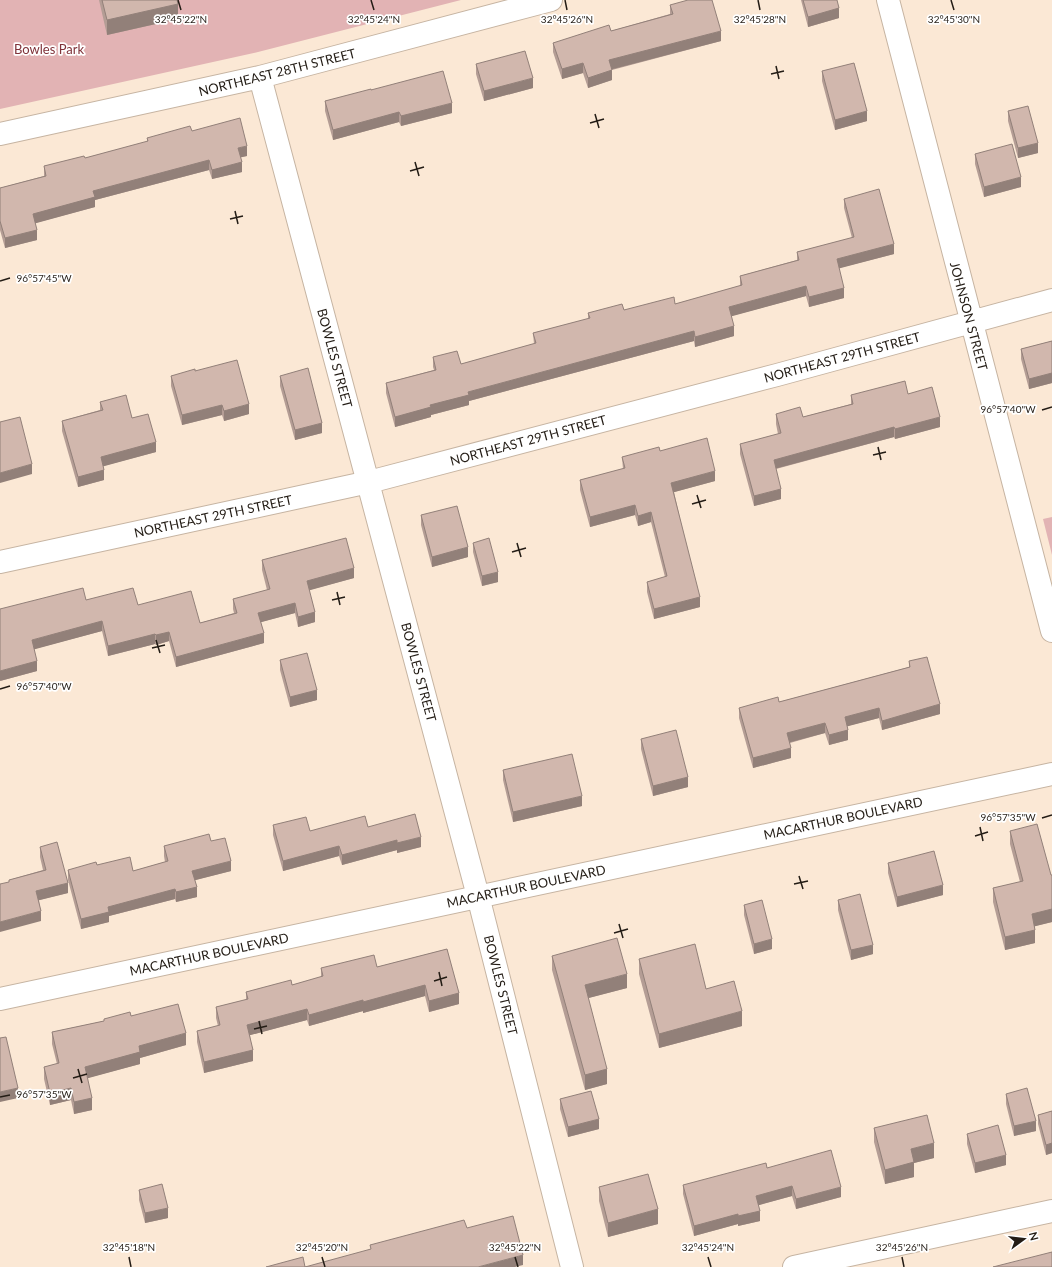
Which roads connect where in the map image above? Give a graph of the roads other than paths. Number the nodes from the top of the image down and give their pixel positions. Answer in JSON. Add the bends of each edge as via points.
{"nodes":[{"id":1,"x":551,"y":0,"type":"edge"},
{"id":2,"x":888,"y":0,"type":"edge"},
{"id":3,"x":260,"y":78,"type":"junction"},
{"id":4,"x":0,"y":134,"type":"edge"},
{"id":5,"x":1052,"y":300,"type":"edge"},
{"id":6,"x":970,"y":322,"type":"junction"},
{"id":7,"x":369,"y":482,"type":"junction"},
{"id":8,"x":0,"y":562,"type":"edge"},
{"id":9,"x":1052,"y":631,"type":"edge"},
{"id":10,"x":1052,"y":774,"type":"edge"},
{"id":11,"x":478,"y":896,"type":"junction"},
{"id":12,"x":0,"y":999,"type":"edge"},
{"id":13,"x":1052,"y":1211,"type":"edge"},
{"id":14,"x":572,"y":1267,"type":"edge"},
{"id":15,"x":794,"y":1267,"type":"edge"}],
"edges":[{"from":1,"to":3,"type":"street","name":"NORTHEAST 28TH STREET"},
{"from":2,"to":6,"type":"street","name":"JOHNSON STREET"},
{"from":3,"to":4,"type":"street","name":"NORTHEAST 28TH STREET"},
{"from":3,"to":7,"type":"street","name":"BOWLES STREET"},
{"from":5,"to":6,"type":"street","name":"NORTHEAST 29TH STREET"},
{"from":6,"to":7,"type":"street","name":"NORTHEAST 29TH STREET"},
{"from":6,"to":9,"type":"street","name":"JOHNSON STREET"},
{"from":7,"to":8,"type":"street","name":"NORTHEAST 29TH STREET"},
{"from":7,"to":11,"type":"street","name":"BOWLES STREET"},
{"from":10,"to":11,"type":"street","name":"MACARTHUR BOULEVARD"},
{"from":11,"to":12,"type":"street","name":"MACARTHUR BOULEVARD"},
{"from":11,"to":14,"type":"street","name":"BOWLES STREET"},
{"from":13,"to":15,"type":"street"}]}
